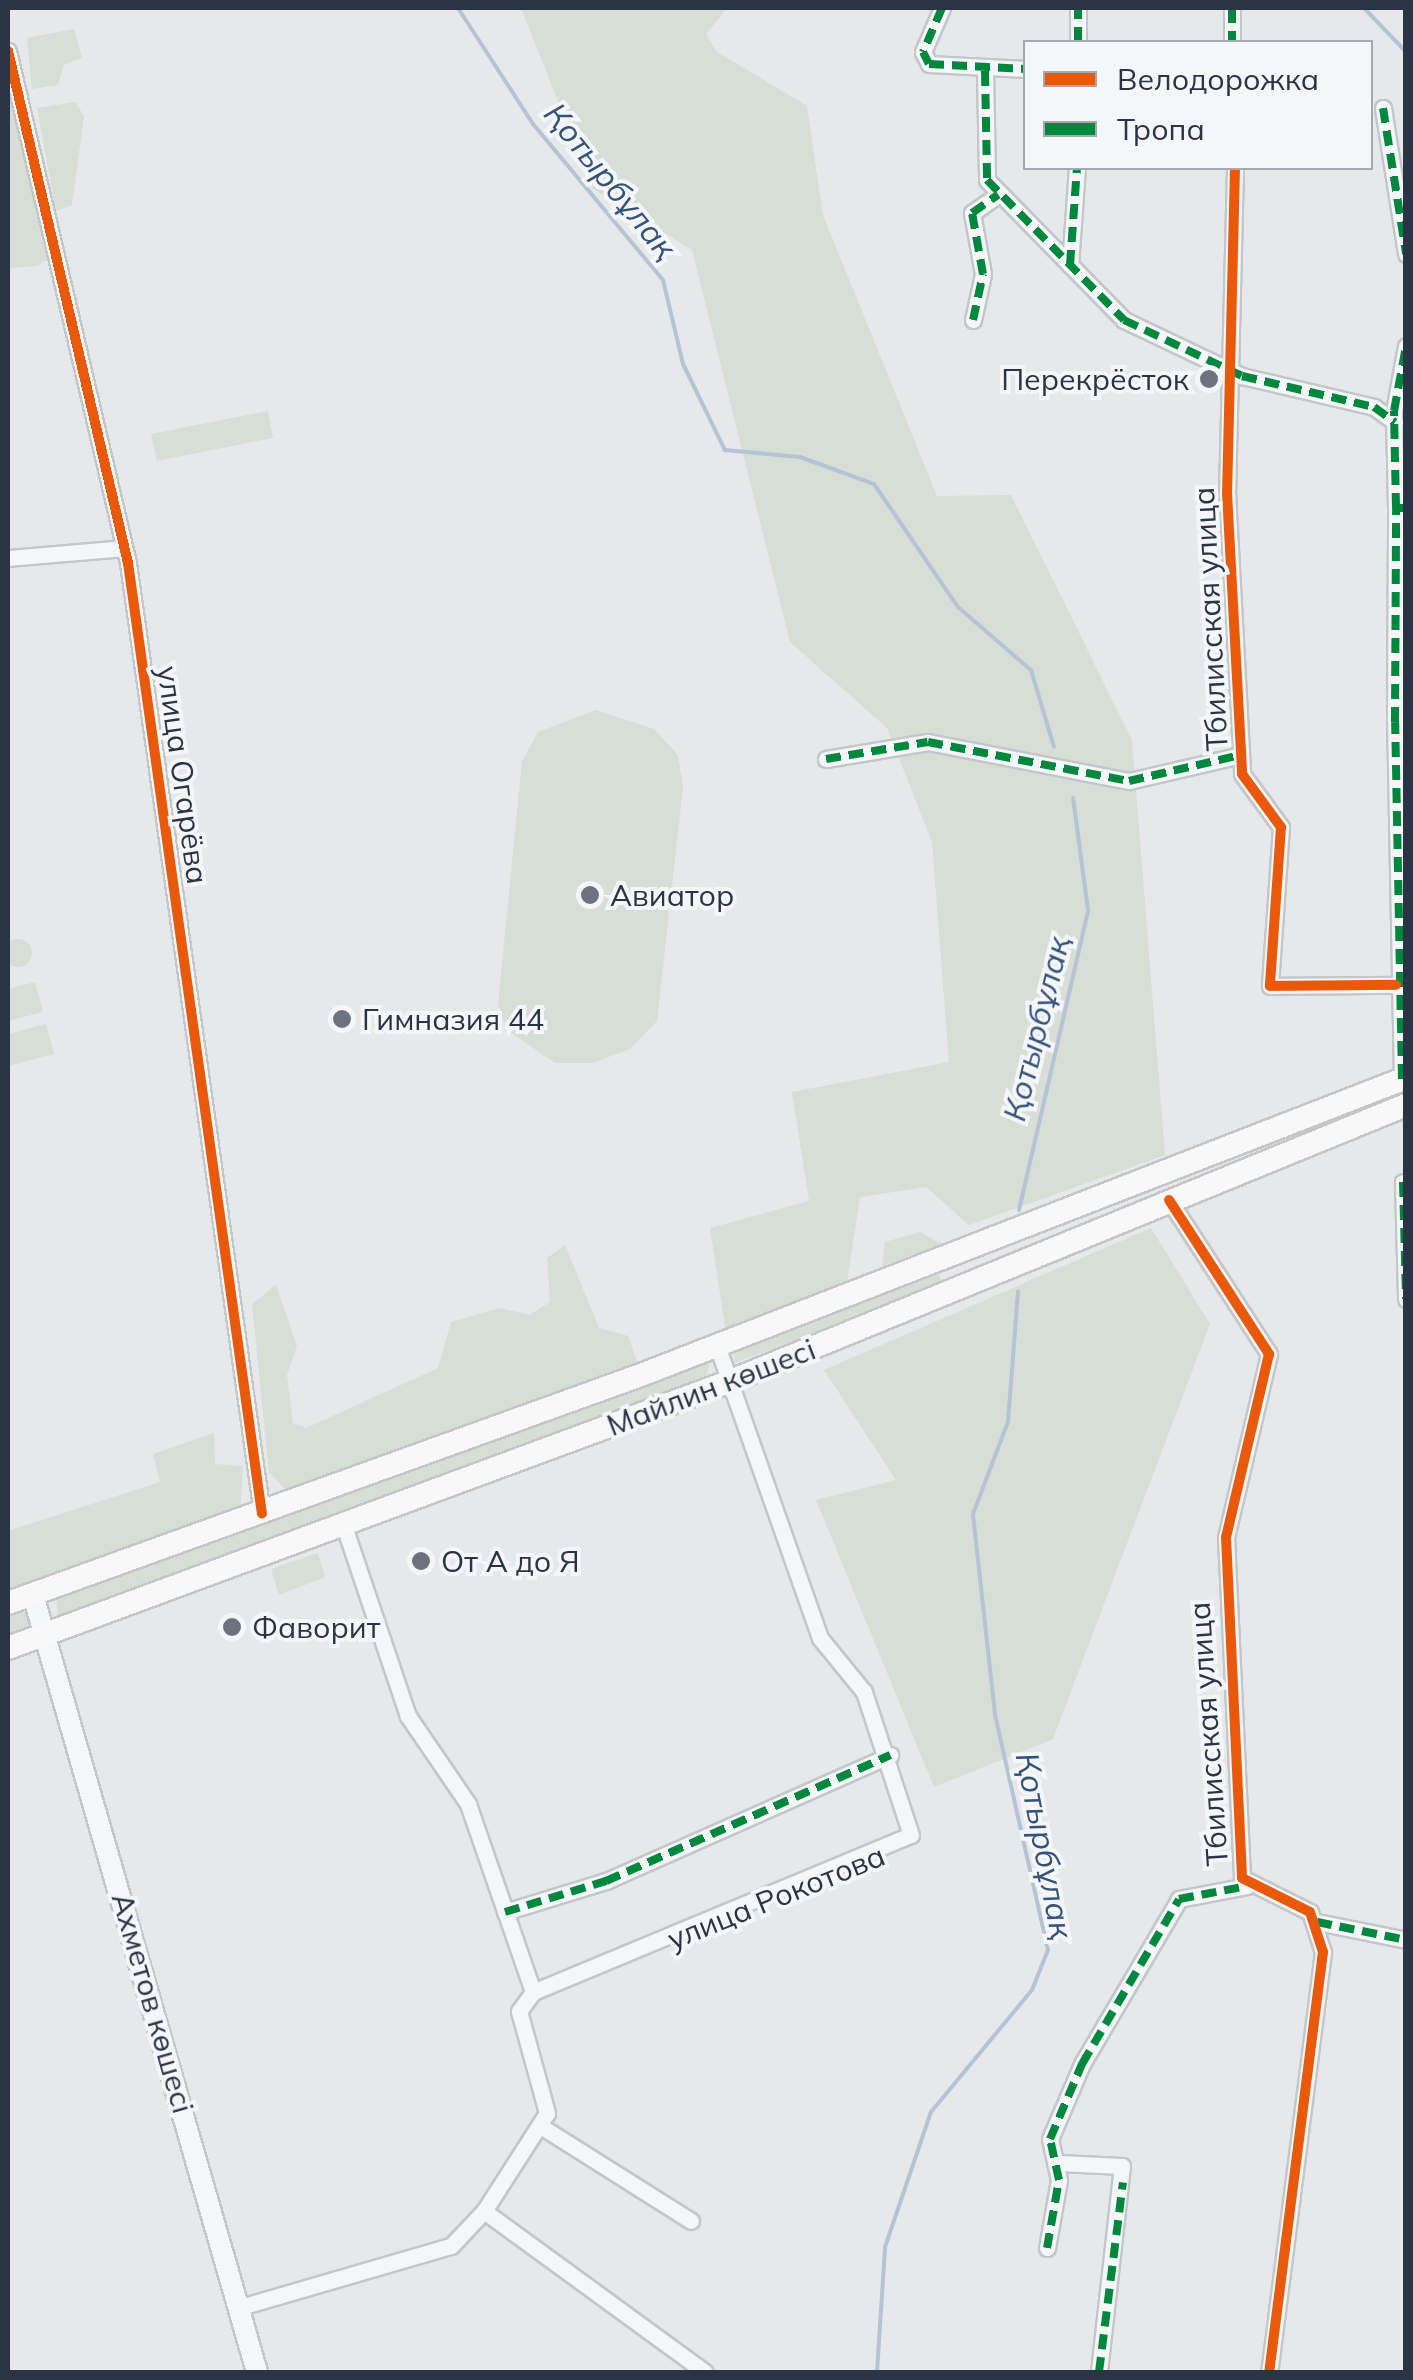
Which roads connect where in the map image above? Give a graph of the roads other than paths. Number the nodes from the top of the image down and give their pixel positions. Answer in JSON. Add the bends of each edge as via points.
{"nodes":[{"id":1,"x":942,"y":8,"type":"edge"},
{"id":2,"x":1078,"y":8,"type":"edge"},
{"id":3,"x":1232,"y":8,"type":"edge"},
{"id":4,"x":1078,"y":40,"type":"edge"},
{"id":5,"x":1232,"y":40,"type":"edge"},
{"id":6,"x":8,"y":51,"type":"edge"},
{"id":7,"x":1023,"y":69,"type":"edge"},
{"id":8,"x":985,"y":71,"type":"junction"},
{"id":9,"x":1382,"y":108,"type":"dead end"},
{"id":10,"x":1077,"y":170,"type":"edge"},
{"id":11,"x":1235,"y":170,"type":"edge"},
{"id":12,"x":998,"y":195,"type":"junction"},
{"id":13,"x":1406,"y":254,"type":"edge"},
{"id":14,"x":1070,"y":265,"type":"junction"},
{"id":15,"x":973,"y":320,"type":"dead end"},
{"id":16,"x":1406,"y":346,"type":"edge"},
{"id":17,"x":1232,"y":365,"type":"junction"},
{"id":18,"x":1394,"y":422,"type":"junction"},
{"id":19,"x":1401,"y":508,"type":"edge"},
{"id":20,"x":124,"y":548,"type":"junction"},
{"id":21,"x":8,"y":558,"type":"edge"},
{"id":22,"x":1241,"y":755,"type":"junction"},
{"id":23,"x":826,"y":759,"type":"dead end"},
{"id":24,"x":1396,"y":984,"type":"junction"},
{"id":25,"x":1404,"y":1078,"type":"edge"},
{"id":26,"x":1406,"y":1105,"type":"edge"},
{"id":27,"x":1404,"y":1182,"type":"edge"},
{"id":28,"x":1169,"y":1200,"type":"junction"},
{"id":29,"x":933,"y":1260,"type":"junction"},
{"id":30,"x":954,"y":1292,"type":"junction"},
{"id":31,"x":1406,"y":1299,"type":"edge"},
{"id":32,"x":717,"y":1346,"type":"junction"},
{"id":33,"x":731,"y":1381,"type":"junction"},
{"id":34,"x":262,"y":1514,"type":"junction"},
{"id":35,"x":344,"y":1526,"type":"junction"},
{"id":36,"x":33,"y":1595,"type":"junction"},
{"id":37,"x":8,"y":1603,"type":"edge"},
{"id":38,"x":46,"y":1634,"type":"junction"},
{"id":39,"x":8,"y":1648,"type":"edge"},
{"id":40,"x":890,"y":1755,"type":"junction"},
{"id":41,"x":1247,"y":1886,"type":"junction"},
{"id":42,"x":504,"y":1912,"type":"junction"},
{"id":43,"x":1316,"y":1922,"type":"junction"},
{"id":44,"x":1406,"y":1940,"type":"edge"},
{"id":45,"x":533,"y":1992,"type":"junction"},
{"id":46,"x":542,"y":2127,"type":"junction"},
{"id":47,"x":1059,"y":2163,"type":"junction"},
{"id":48,"x":484,"y":2211,"type":"junction"},
{"id":49,"x":691,"y":2221,"type":"dead end"},
{"id":50,"x":1047,"y":2248,"type":"dead end"},
{"id":51,"x":237,"y":2308,"type":"junction"},
{"id":52,"x":256,"y":2372,"type":"edge"},
{"id":53,"x":705,"y":2372,"type":"edge"},
{"id":54,"x":1098,"y":2372,"type":"edge"},
{"id":55,"x":1270,"y":2372,"type":"edge"}],
"edges":[{"from":1,"to":8,"type":"street","via":[[924,52],[929,64]]},
{"from":2,"to":4,"type":"street"},
{"from":3,"to":5,"type":"street"},
{"from":6,"to":20,"type":"street","name":"улица Огарёва"},
{"from":7,"to":8,"type":"street"},
{"from":8,"to":12,"type":"street","via":[[982,154]]},
{"from":9,"to":13,"type":"street"},
{"from":10,"to":14,"type":"street"},
{"from":11,"to":17,"type":"street","name":"Тбилисская улица"},
{"from":12,"to":14,"type":"street"},
{"from":12,"to":15,"type":"street","via":[[972,213],[983,274]]},
{"from":14,"to":17,"type":"street","via":[[1124,320]]},
{"from":16,"to":18,"type":"street"},
{"from":17,"to":18,"type":"street","via":[[1242,376],[1374,407]]},
{"from":17,"to":22,"type":"street","name":"Тбилисская улица","via":[[1228,493]]},
{"from":18,"to":19,"type":"street"},
{"from":19,"to":24,"type":"street"},
{"from":20,"to":21,"type":"street"},
{"from":20,"to":34,"type":"street","name":"улица Огарёва"},
{"from":22,"to":23,"type":"street","via":[[1129,781],[928,742]]},
{"from":22,"to":24,"type":"street","name":"Тбилисская улица","via":[[1246,790],[1281,827],[1270,986]]},
{"from":24,"to":25,"type":"street"},
{"from":25,"to":29,"type":"main road","name":"Майлин көшесі"},
{"from":26,"to":28,"type":"main road","name":"Майлин көшесі"},
{"from":27,"to":31,"type":"street"},
{"from":28,"to":30,"type":"main road","name":"Майлин көшесі"},
{"from":28,"to":41,"type":"street","name":"Тбилисская улица","via":[[1269,1354],[1225,1553]]},
{"from":29,"to":30,"type":"main road","via":[[954,1272]]},
{"from":29,"to":32,"type":"main road","name":"Майлин көшесі"},
{"from":30,"to":33,"type":"main road","name":"Майлин көшесі"},
{"from":32,"to":33,"type":"street","name":"улица Рокотова"},
{"from":32,"to":34,"type":"main road","name":"Майлин көшесі"},
{"from":33,"to":35,"type":"main road","name":"Майлин көшесі"},
{"from":33,"to":40,"type":"street","name":"улица Рокотова","via":[[820,1638],[864,1692]]},
{"from":34,"to":36,"type":"main road","name":"Майлин көшесі"},
{"from":35,"to":38,"type":"main road","name":"Майлин көшесі"},
{"from":35,"to":42,"type":"street","via":[[408,1716],[468,1804]]},
{"from":36,"to":37,"type":"main road","name":"Майлин көшесі"},
{"from":36,"to":38,"type":"street","name":"Ахметов көшесі"},
{"from":38,"to":39,"type":"main road","name":"Майлин көшесі"},
{"from":38,"to":51,"type":"street","name":"Ахметов көшесі"},
{"from":40,"to":42,"type":"street","via":[[606,1881]]},
{"from":40,"to":45,"type":"street","name":"улица Рокотова","via":[[912,1820],[902,1845]]},
{"from":41,"to":43,"type":"street","name":"Тбилисская улица","via":[[1292,1898]]},
{"from":41,"to":47,"type":"street","via":[[1179,1899],[1168,1914],[1076,2076],[1050,2139]]},
{"from":42,"to":45,"type":"street"},
{"from":43,"to":44,"type":"street"},
{"from":43,"to":55,"type":"street","via":[[1319,2002]]},
{"from":45,"to":46,"type":"street","via":[[519,2011],[545,2102]]},
{"from":46,"to":48,"type":"street"},
{"from":46,"to":49,"type":"street"},
{"from":47,"to":50,"type":"street"},
{"from":47,"to":54,"type":"street","via":[[1122,2166]]},
{"from":48,"to":51,"type":"street","via":[[451,2246]]},
{"from":48,"to":53,"type":"street"},
{"from":51,"to":52,"type":"street","name":"Ахметов көшесі"}]}
